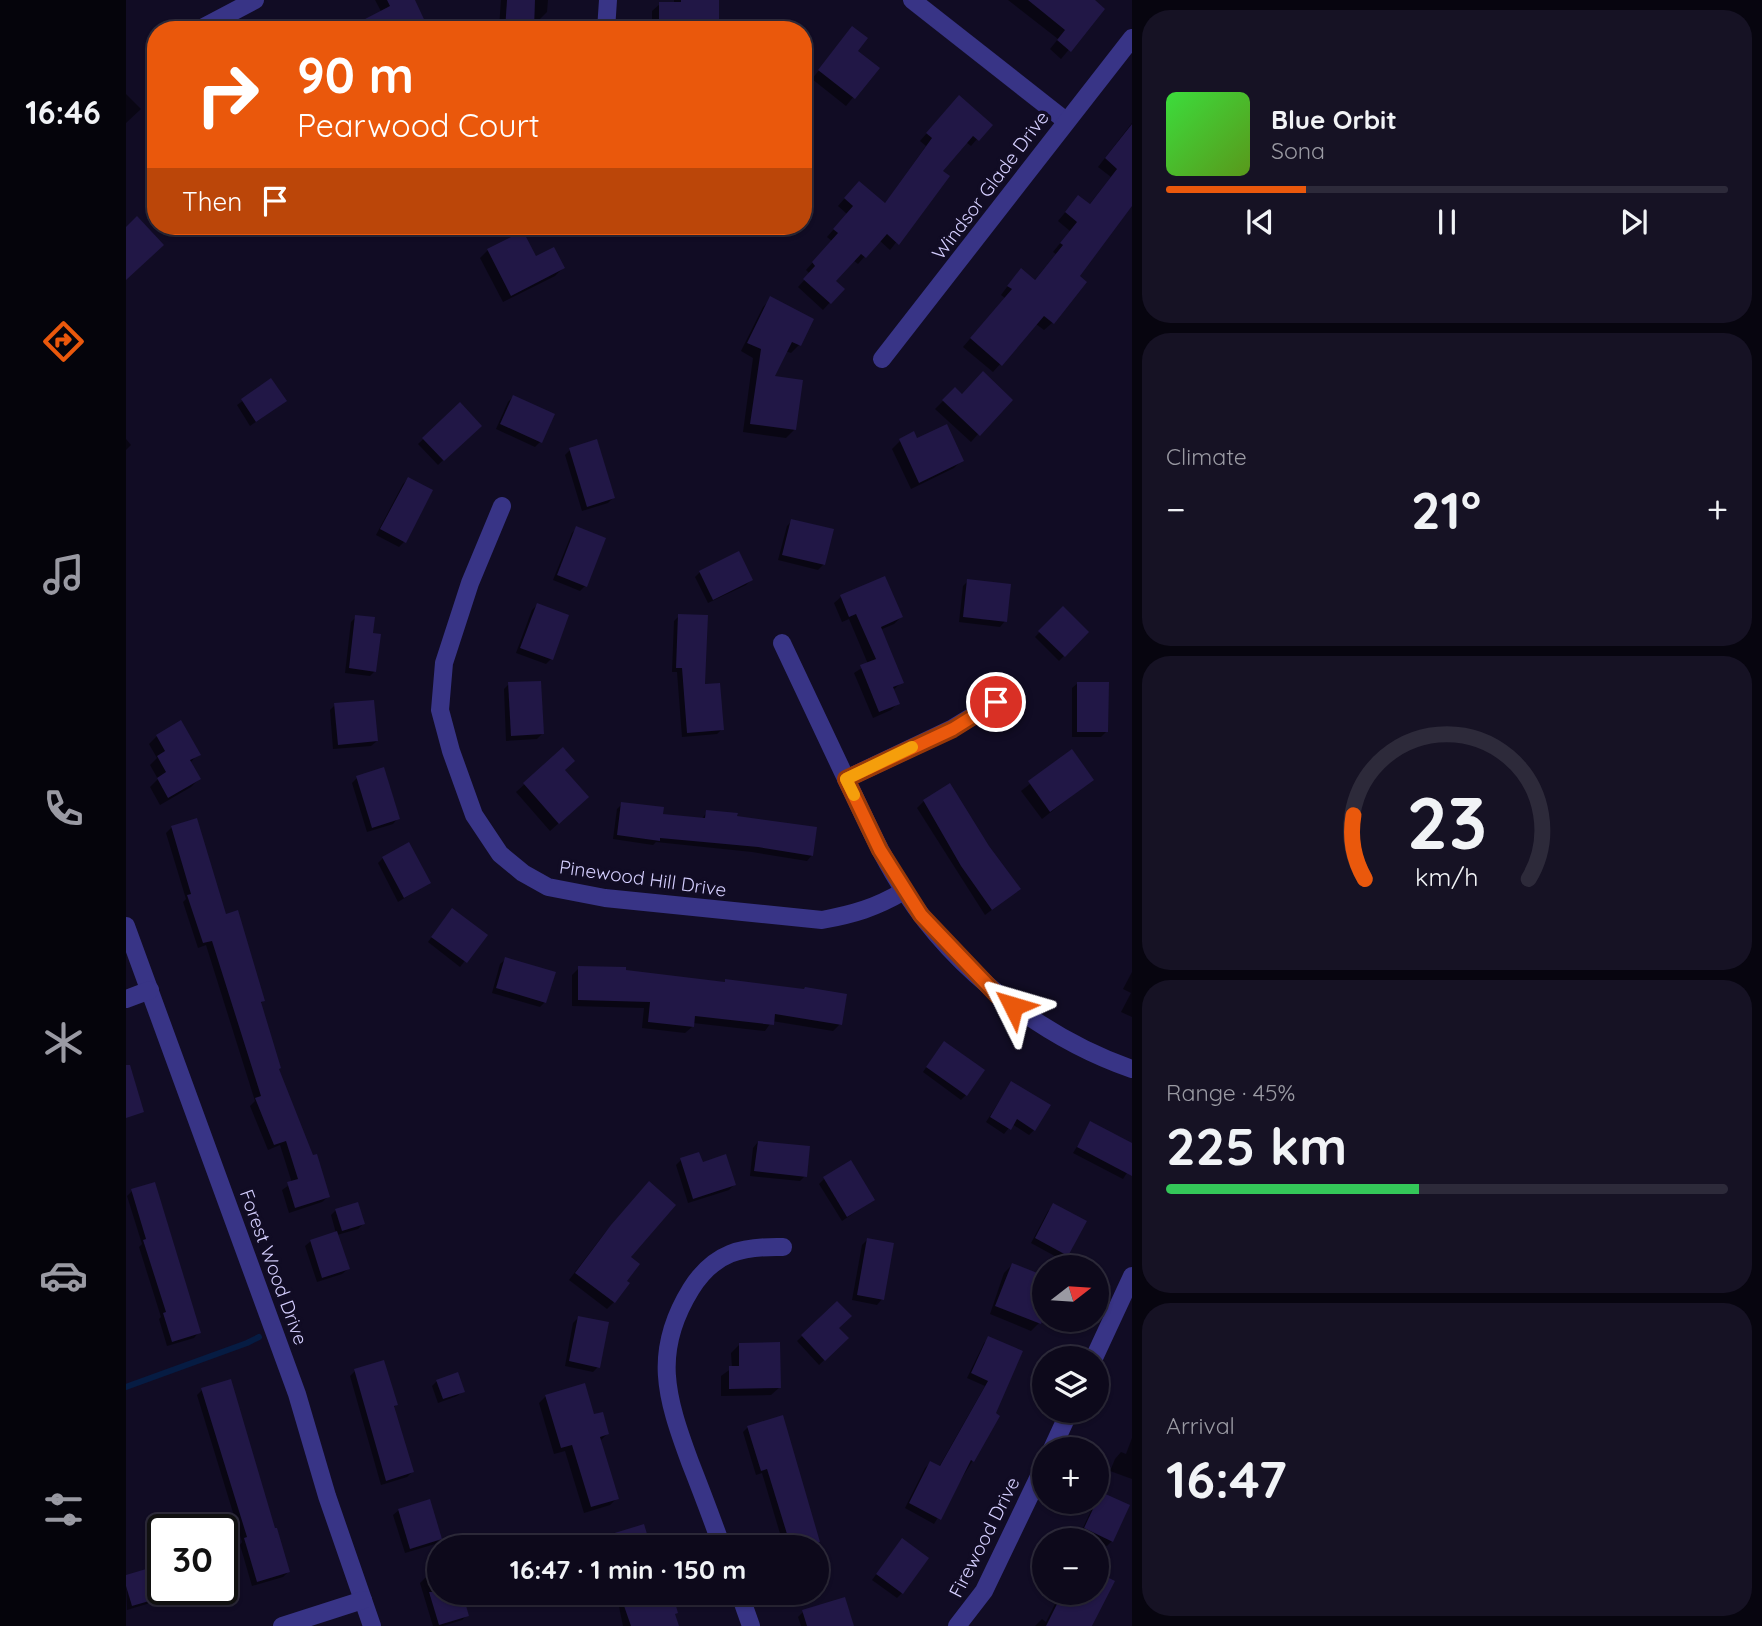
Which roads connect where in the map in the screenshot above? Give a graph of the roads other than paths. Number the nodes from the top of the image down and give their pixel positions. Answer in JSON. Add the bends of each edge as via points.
{"nodes":[{"id":1,"x":255,"y":0,"type":"edge"},
{"id":2,"x":608,"y":0,"type":"edge"},
{"id":3,"x":912,"y":0,"type":"edge"},
{"id":4,"x":215,"y":21,"type":"edge"},
{"id":5,"x":607,"y":21,"type":"edge"},
{"id":6,"x":1132,"y":38,"type":"edge"},
{"id":7,"x":1066,"y":121,"type":"junction"},
{"id":8,"x":882,"y":359,"type":"dead end"},
{"id":9,"x":502,"y":506,"type":"dead end"},
{"id":10,"x":782,"y":643,"type":"dead end"},
{"id":11,"x":996,"y":702,"type":"dead end"},
{"id":12,"x":846,"y":779,"type":"junction"},
{"id":13,"x":904,"y":891,"type":"junction"},
{"id":14,"x":126,"y":926,"type":"edge"},
{"id":15,"x":150,"y":990,"type":"junction"},
{"id":16,"x":126,"y":999,"type":"edge"},
{"id":17,"x":1132,"y":1069,"type":"edge"},
{"id":18,"x":783,"y":1247,"type":"dead end"},
{"id":19,"x":1132,"y":1276,"type":"edge"},
{"id":20,"x":1100,"y":1346,"type":"edge"},
{"id":21,"x":1032,"y":1492,"type":"edge"},
{"id":22,"x":718,"y":1535,"type":"edge"},
{"id":23,"x":363,"y":1600,"type":"junction"},
{"id":24,"x":744,"y":1605,"type":"edge"},
{"id":25,"x":282,"y":1626,"type":"edge"},
{"id":26,"x":373,"y":1626,"type":"edge"},
{"id":27,"x":751,"y":1626,"type":"edge"},
{"id":28,"x":957,"y":1626,"type":"edge"}],
"edges":[{"from":1,"to":4,"type":"street"},
{"from":2,"to":5,"type":"street"},
{"from":3,"to":7,"type":"street"},
{"from":6,"to":7,"type":"street","name":"Windsor Glade Drive"},
{"from":7,"to":8,"type":"street","name":"Windsor Glade Drive"},
{"from":9,"to":13,"type":"street","name":"Pinewood Hill Drive","via":[[444,663],[440,710],[474,815],[500,855],[548,887],[605,898],[822,920],[876,907]]},
{"from":10,"to":12,"type":"street"},
{"from":11,"to":12,"type":"street","via":[[953,729]]},
{"from":12,"to":13,"type":"street"},
{"from":13,"to":17,"type":"street","via":[[997,995],[1069,1041]]},
{"from":14,"to":15,"type":"street","name":"Forest Wood Drive"},
{"from":15,"to":16,"type":"street"},
{"from":15,"to":23,"type":"street","name":"Forest Wood Drive","via":[[297,1394]]},
{"from":18,"to":22,"type":"street","via":[[752,1246],[716,1261],[698,1278],[680,1307],[669,1341],[666,1386],[672,1412]]},
{"from":19,"to":20,"type":"street"},
{"from":21,"to":28,"type":"street","name":"Firewood Drive","via":[[985,1591]]},
{"from":23,"to":25,"type":"street"},
{"from":23,"to":26,"type":"street","name":"Forest Wood Drive"},
{"from":24,"to":27,"type":"street"}]}
